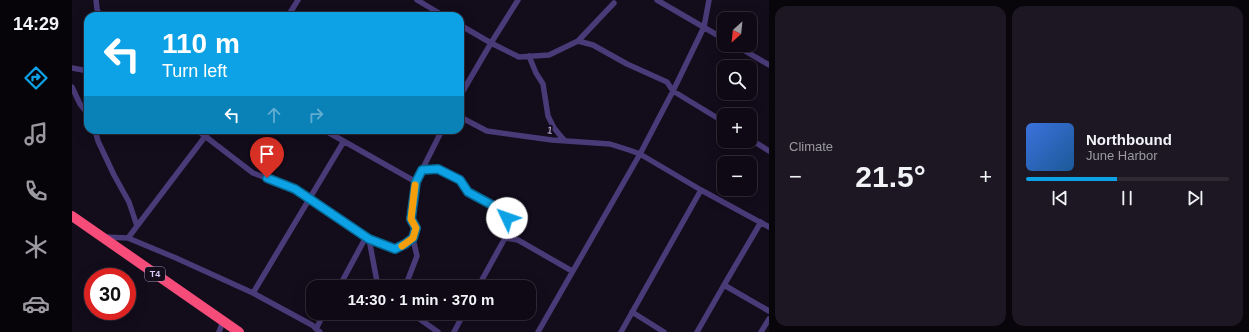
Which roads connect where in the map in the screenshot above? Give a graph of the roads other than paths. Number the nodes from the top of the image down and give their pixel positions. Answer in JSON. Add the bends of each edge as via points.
{"nodes":[{"id":1,"x":96,"y":0,"type":"edge"},
{"id":2,"x":298,"y":0,"type":"edge"},
{"id":3,"x":417,"y":0,"type":"edge"},
{"id":4,"x":518,"y":0,"type":"edge"},
{"id":5,"x":657,"y":0,"type":"edge"},
{"id":6,"x":709,"y":0,"type":"edge"},
{"id":7,"x":614,"y":3,"type":"dead end"},
{"id":8,"x":98,"y":12,"type":"edge"},
{"id":9,"x":290,"y":12,"type":"edge"},
{"id":10,"x":437,"y":12,"type":"edge"},
{"id":11,"x":464,"y":27,"type":"edge"},
{"id":12,"x":704,"y":27,"type":"junction"},
{"id":13,"x":717,"y":35,"type":"edge"},
{"id":14,"x":578,"y":41,"type":"junction"},
{"id":15,"x":491,"y":43,"type":"junction"},
{"id":16,"x":747,"y":52,"type":"edge"},
{"id":17,"x":529,"y":56,"type":"junction"},
{"id":18,"x":769,"y":65,"type":"edge"},
{"id":19,"x":72,"y":68,"type":"edge"},
{"id":20,"x":84,"y":70,"type":"edge"},
{"id":21,"x":72,"y":87,"type":"edge"},
{"id":22,"x":464,"y":89,"type":"edge"},
{"id":23,"x":674,"y":91,"type":"junction"},
{"id":24,"x":84,"y":109,"type":"edge"},
{"id":25,"x":717,"y":118,"type":"edge"},
{"id":26,"x":464,"y":119,"type":"edge"},
{"id":27,"x":96,"y":134,"type":"edge"},
{"id":28,"x":202,"y":134,"type":"edge"},
{"id":29,"x":331,"y":134,"type":"edge"},
{"id":30,"x":440,"y":134,"type":"edge"},
{"id":31,"x":205,"y":136,"type":"junction"},
{"id":32,"x":564,"y":140,"type":"junction"},
{"id":33,"x":344,"y":141,"type":"junction"},
{"id":34,"x":757,"y":143,"type":"edge"},
{"id":35,"x":769,"y":151,"type":"edge"},
{"id":36,"x":640,"y":154,"type":"junction"},
{"id":37,"x":422,"y":170,"type":"junction"},
{"id":38,"x":416,"y":182,"type":"junction"},
{"id":39,"x":701,"y":190,"type":"junction"},
{"id":40,"x":310,"y":200,"type":"junction"},
{"id":41,"x":72,"y":216,"type":"edge"},
{"id":42,"x":761,"y":222,"type":"junction"},
{"id":43,"x":137,"y":226,"type":"junction"},
{"id":44,"x":769,"y":226,"type":"edge"},
{"id":45,"x":100,"y":236,"type":"junction"},
{"id":46,"x":128,"y":238,"type":"junction"},
{"id":47,"x":367,"y":238,"type":"junction"},
{"id":48,"x":413,"y":238,"type":"junction"},
{"id":49,"x":505,"y":238,"type":"junction"},
{"id":50,"x":572,"y":271,"type":"junction"},
{"id":51,"x":343,"y":280,"type":"edge"},
{"id":52,"x":376,"y":280,"type":"edge"},
{"id":53,"x":408,"y":280,"type":"edge"},
{"id":54,"x":482,"y":280,"type":"edge"},
{"id":55,"x":724,"y":285,"type":"junction"},
{"id":56,"x":253,"y":292,"type":"junction"},
{"id":57,"x":769,"y":311,"type":"edge"},
{"id":58,"x":632,"y":312,"type":"junction"},
{"id":59,"x":769,"y":319,"type":"edge"},
{"id":60,"x":322,"y":320,"type":"edge"},
{"id":61,"x":421,"y":320,"type":"edge"},
{"id":62,"x":460,"y":320,"type":"edge"},
{"id":63,"x":223,"y":321,"type":"junction"},
{"id":64,"x":318,"y":330,"type":"edge"},
{"id":65,"x":219,"y":332,"type":"edge"},
{"id":66,"x":239,"y":332,"type":"edge"},
{"id":67,"x":438,"y":332,"type":"edge"},
{"id":68,"x":454,"y":332,"type":"edge"},
{"id":69,"x":538,"y":332,"type":"edge"},
{"id":70,"x":621,"y":332,"type":"edge"},
{"id":71,"x":664,"y":332,"type":"edge"},
{"id":72,"x":696,"y":332,"type":"edge"},
{"id":73,"x":761,"y":332,"type":"edge"}],
"edges":[{"from":1,"to":8,"type":"street"},
{"from":2,"to":9,"type":"street"},
{"from":3,"to":10,"type":"street"},
{"from":4,"to":15,"type":"street"},
{"from":5,"to":12,"type":"street"},
{"from":6,"to":12,"type":"street"},
{"from":7,"to":14,"type":"street"},
{"from":11,"to":15,"type":"street"},
{"from":12,"to":13,"type":"street"},
{"from":12,"to":23,"type":"street"},
{"from":14,"to":17,"type":"street","via":[[550,55]]},
{"from":14,"to":23,"type":"street","via":[[593,45],[667,82]]},
{"from":15,"to":17,"type":"street","via":[[519,57]]},
{"from":15,"to":22,"type":"street"},
{"from":16,"to":18,"type":"street"},
{"from":17,"to":32,"type":"street","via":[[543,84],[548,116]]},
{"from":19,"to":20,"type":"street"},
{"from":21,"to":24,"type":"street"},
{"from":23,"to":25,"type":"street"},
{"from":23,"to":36,"type":"street"},
{"from":26,"to":32,"type":"street","name":"1","via":[[487,131]]},
{"from":27,"to":43,"type":"street","via":[[114,175],[130,202]]},
{"from":28,"to":31,"type":"street"},
{"from":29,"to":33,"type":"street"},
{"from":30,"to":37,"type":"street"},
{"from":31,"to":40,"type":"street","via":[[253,173],[295,189]]},
{"from":31,"to":43,"type":"street"},
{"from":32,"to":36,"type":"street","name":"1","via":[[610,144]]},
{"from":33,"to":38,"type":"street"},
{"from":33,"to":40,"type":"street"},
{"from":34,"to":35,"type":"street"},
{"from":36,"to":39,"type":"street","name":"1"},
{"from":36,"to":50,"type":"street"},
{"from":37,"to":38,"type":"street"},
{"from":37,"to":49,"type":"street","via":[[438,169],[460,180],[468,192],[492,205],[507,218],[503,227]]},
{"from":38,"to":48,"type":"street","via":[[411,219],[416,228]]},
{"from":39,"to":42,"type":"street","name":"1"},
{"from":39,"to":58,"type":"street"},
{"from":40,"to":47,"type":"street"},
{"from":40,"to":56,"type":"street"},
{"from":41,"to":45,"type":"highway","number":"T4"},
{"from":42,"to":44,"type":"street","name":"1"},
{"from":42,"to":55,"type":"street"},
{"from":43,"to":46,"type":"street"},
{"from":45,"to":46,"type":"street"},
{"from":45,"to":63,"type":"highway","number":"T4"},
{"from":46,"to":56,"type":"street"},
{"from":47,"to":48,"type":"street","via":[[395,249]]},
{"from":47,"to":51,"type":"street"},
{"from":47,"to":52,"type":"street"},
{"from":48,"to":53,"type":"street","via":[[417,256]]},
{"from":49,"to":50,"type":"street","via":[[518,240]]},
{"from":49,"to":54,"type":"street"},
{"from":50,"to":69,"type":"street"},
{"from":55,"to":57,"type":"street"},
{"from":55,"to":72,"type":"street"},
{"from":56,"to":64,"type":"street"},
{"from":58,"to":70,"type":"street"},
{"from":58,"to":71,"type":"street"},
{"from":59,"to":73,"type":"street"},
{"from":60,"to":64,"type":"street"},
{"from":61,"to":67,"type":"street"},
{"from":62,"to":68,"type":"street"},
{"from":63,"to":65,"type":"street"},
{"from":63,"to":66,"type":"highway","number":"T4"}]}
